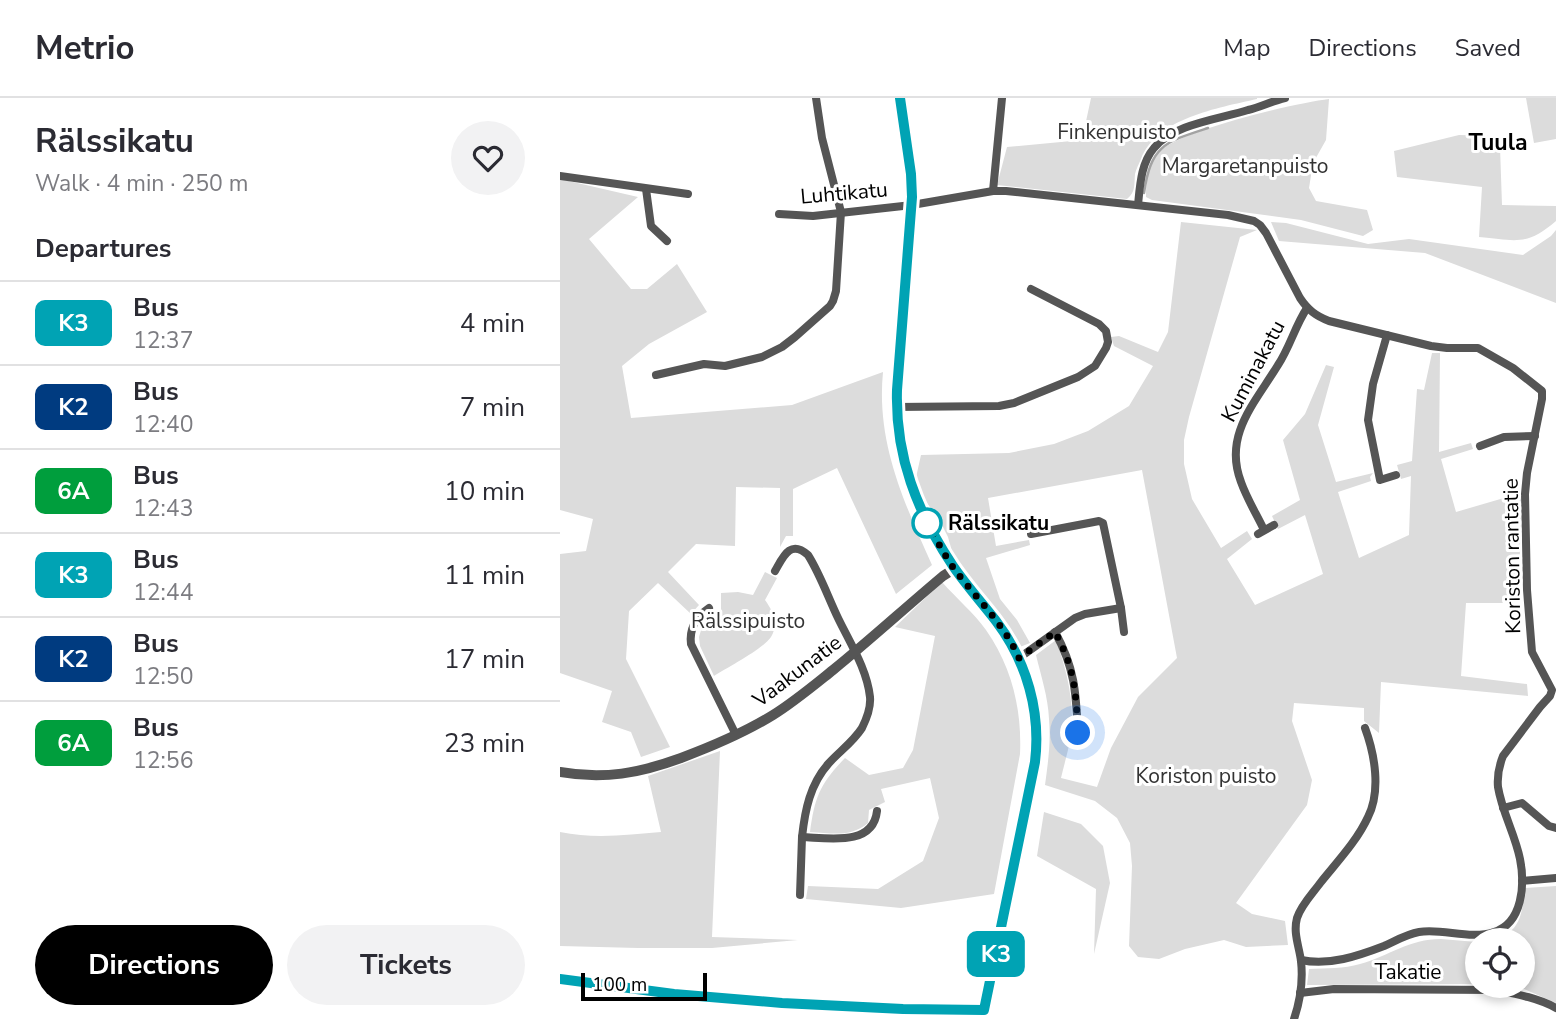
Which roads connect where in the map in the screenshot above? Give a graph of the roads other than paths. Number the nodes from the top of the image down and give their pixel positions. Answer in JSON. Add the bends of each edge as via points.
{"nodes":[{"id":1,"x":816,"y":98,"type":"edge"},
{"id":2,"x":900,"y":98,"type":"edge"},
{"id":3,"x":1002,"y":98,"type":"edge"},
{"id":4,"x":1284,"y":98,"type":"edge"},
{"id":5,"x":560,"y":176,"type":"edge"},
{"id":6,"x":646,"y":189,"type":"junction"},
{"id":7,"x":993,"y":191,"type":"junction"},
{"id":8,"x":688,"y":194,"type":"dead end"},
{"id":9,"x":912,"y":205,"type":"junction"},
{"id":10,"x":1138,"y":205,"type":"junction"},
{"id":11,"x":841,"y":212,"type":"junction"},
{"id":12,"x":779,"y":214,"type":"dead end"},
{"id":13,"x":667,"y":241,"type":"dead end"},
{"id":14,"x":1031,"y":289,"type":"dead end"},
{"id":15,"x":1307,"y":307,"type":"junction"},
{"id":16,"x":1387,"y":335,"type":"junction"},
{"id":17,"x":656,"y":375,"type":"dead end"},
{"id":18,"x":896,"y":407,"type":"junction"},
{"id":19,"x":1535,"y":436,"type":"junction"},
{"id":20,"x":1480,"y":446,"type":"dead end"},
{"id":21,"x":1396,"y":475,"type":"dead end"},
{"id":22,"x":1274,"y":525,"type":"dead end"},
{"id":23,"x":1031,"y":534,"type":"dead end"},
{"id":24,"x":954,"y":569,"type":"junction"},
{"id":25,"x":775,"y":571,"type":"dead end"},
{"id":26,"x":709,"y":608,"type":"dead end"},
{"id":27,"x":1121,"y":608,"type":"junction"},
{"id":28,"x":1055,"y":632,"type":"junction"},
{"id":29,"x":1124,"y":632,"type":"dead end"},
{"id":30,"x":855,"y":652,"type":"junction"},
{"id":31,"x":1019,"y":658,"type":"junction"},
{"id":32,"x":1365,"y":728,"type":"dead end"},
{"id":33,"x":1078,"y":733,"type":"dead end"},
{"id":34,"x":736,"y":735,"type":"junction"},
{"id":35,"x":560,"y":772,"type":"edge"},
{"id":36,"x":1503,"y":808,"type":"junction"},
{"id":37,"x":877,"y":811,"type":"dead end"},
{"id":38,"x":1556,"y":828,"type":"edge"},
{"id":39,"x":802,"y":837,"type":"junction"},
{"id":40,"x":1556,"y":878,"type":"edge"},
{"id":41,"x":1522,"y":881,"type":"junction"},
{"id":42,"x":800,"y":895,"type":"dead end"},
{"id":43,"x":1301,"y":960,"type":"junction"},
{"id":44,"x":560,"y":979,"type":"edge"},
{"id":45,"x":1300,"y":993,"type":"junction"},
{"id":46,"x":1556,"y":1008,"type":"edge"},
{"id":47,"x":983,"y":1014,"type":"edge"},
{"id":48,"x":1294,"y":1019,"type":"edge"}],
"edges":[{"from":1,"to":11,"type":"street"},
{"from":2,"to":9,"type":"street"},
{"from":3,"to":7,"type":"street"},
{"from":4,"to":10,"type":"street","via":[[1168,135],[1146,160]]},
{"from":5,"to":6,"type":"street"},
{"from":6,"to":8,"type":"street"},
{"from":6,"to":13,"type":"street","via":[[651,226]]},
{"from":7,"to":9,"type":"street"},
{"from":7,"to":10,"type":"street"},
{"from":9,"to":11,"type":"street","name":"Luhtikatu"},
{"from":9,"to":18,"type":"street"},
{"from":10,"to":15,"type":"street","via":[[1254,221],[1266,233]]},
{"from":11,"to":12,"type":"street","name":"Luhtikatu"},
{"from":11,"to":17,"type":"street","via":[[835,296],[795,337],[751,361],[704,364]]},
{"from":14,"to":18,"type":"street","via":[[1106,331],[1106,348],[1096,366],[1006,406]]},
{"from":15,"to":16,"type":"street","name":"Koriston rantatie","via":[[1329,321]]},
{"from":15,"to":22,"type":"street","name":"Kuminakatu","via":[[1235,443],[1241,484],[1261,532]]},
{"from":16,"to":19,"type":"street","name":"Koriston rantatie","via":[[1431,346],[1478,348],[1513,368],[1542,391]]},
{"from":16,"to":21,"type":"street","via":[[1368,420],[1380,480]]},
{"from":18,"to":24,"type":"street","via":[[899,443],[914,496]]},
{"from":19,"to":20,"type":"street","via":[[1504,437]]},
{"from":19,"to":36,"type":"street","name":"Koriston rantatie","via":[[1525,494],[1531,652],[1552,690],[1503,756],[1498,785]]},
{"from":23,"to":27,"type":"street","via":[[1103,523]]},
{"from":24,"to":30,"type":"street","name":"Vaakunatie"},
{"from":24,"to":31,"type":"street"},
{"from":25,"to":30,"type":"street","via":[[794,548],[808,555]]},
{"from":26,"to":34,"type":"street","via":[[694,624],[691,644]]},
{"from":27,"to":28,"type":"street","via":[[1085,614]]},
{"from":27,"to":29,"type":"street"},
{"from":28,"to":31,"type":"street"},
{"from":28,"to":33,"type":"street","via":[[1076,688]]},
{"from":30,"to":34,"type":"street","name":"Vaakunatie","via":[[790,704]]},
{"from":30,"to":39,"type":"street","via":[[870,695],[869,712],[855,738],[829,763],[814,786]]},
{"from":31,"to":47,"type":"street","via":[[1034,702],[1037,743]]},
{"from":32,"to":43,"type":"street","via":[[1374,769],[1372,807],[1301,910],[1295,930]]},
{"from":34,"to":35,"type":"street","name":"Vaakunatie","via":[[647,770],[608,775]]},
{"from":36,"to":38,"type":"street","via":[[1522,803]]},
{"from":36,"to":41,"type":"street","name":"Koriston rantatie","via":[[1520,857]]},
{"from":37,"to":39,"type":"street","via":[[872,826],[861,835]]},
{"from":39,"to":42,"type":"street"},
{"from":40,"to":41,"type":"street"},
{"from":41,"to":43,"type":"street","name":"Koriston rantatie","via":[[1514,917],[1493,933],[1418,932],[1358,956]]},
{"from":43,"to":45,"type":"street"},
{"from":44,"to":47,"type":"street","via":[[782,1003]]},
{"from":45,"to":46,"type":"street","name":"Takatie","via":[[1496,990]]},
{"from":45,"to":48,"type":"street"}]}
